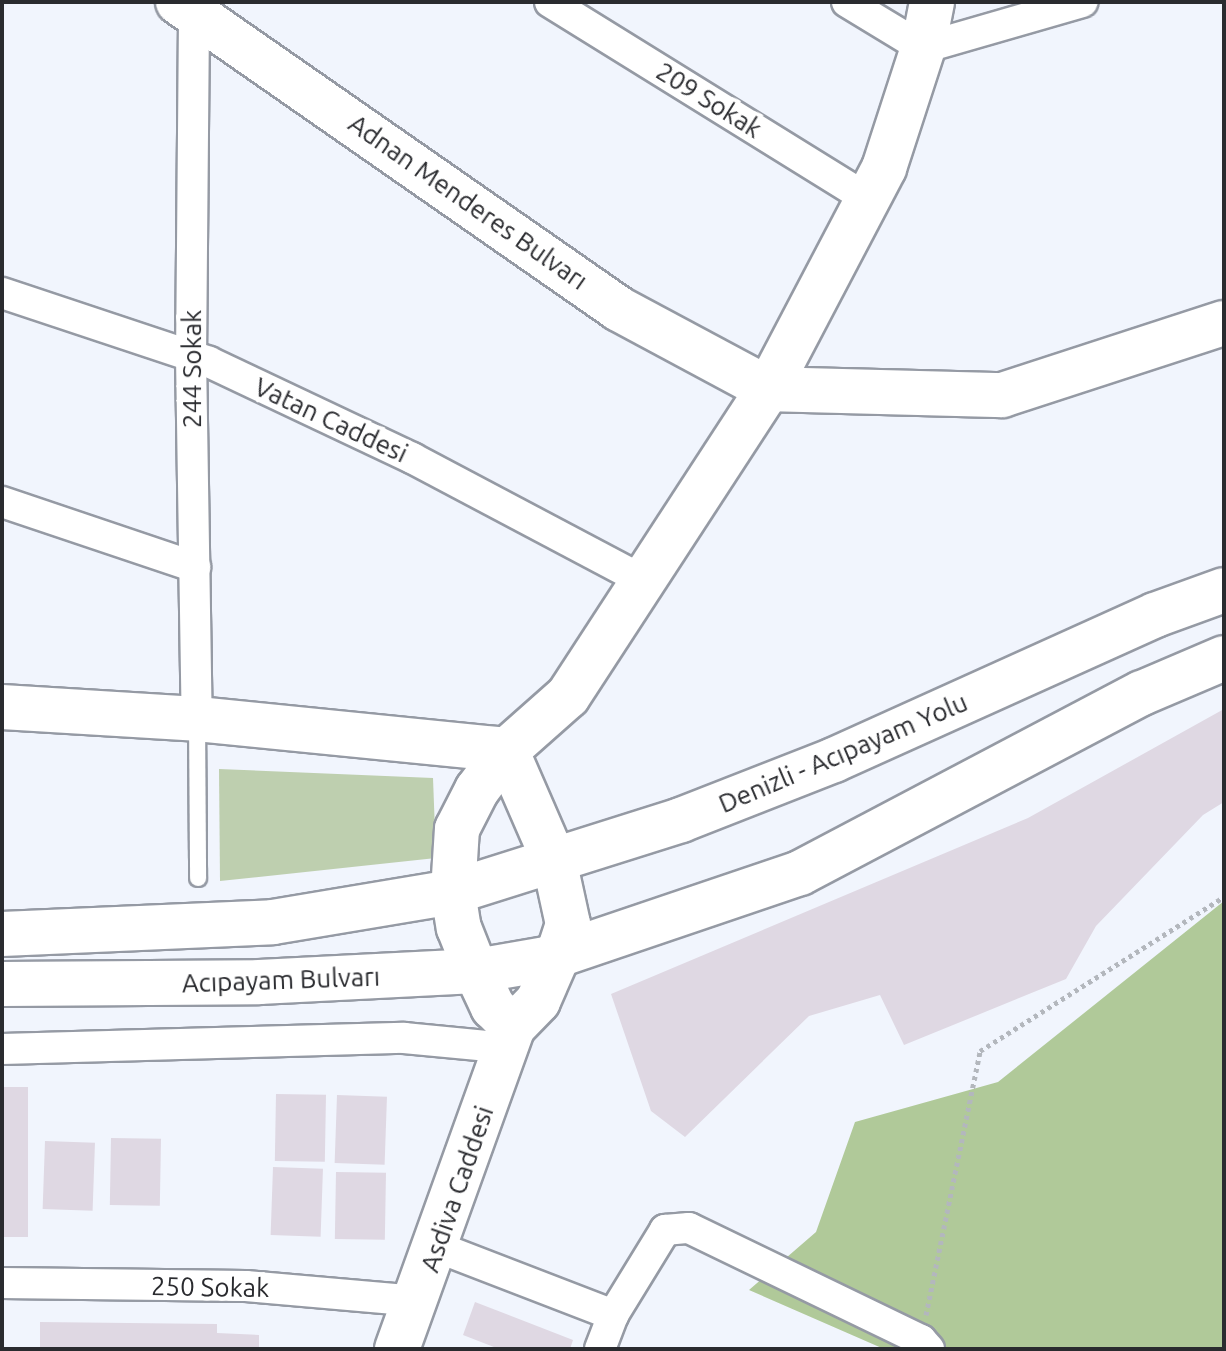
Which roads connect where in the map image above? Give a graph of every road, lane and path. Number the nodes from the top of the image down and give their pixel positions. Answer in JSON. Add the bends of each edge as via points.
{"nodes":[{"id":1,"x":550,"y":2,"type":"edge"},
{"id":2,"x":847,"y":2,"type":"edge"},
{"id":3,"x":932,"y":2,"type":"edge"},
{"id":4,"x":1082,"y":2,"type":"edge"},
{"id":5,"x":186,"y":10,"type":"edge"},
{"id":6,"x":923,"y":48,"type":"junction"},
{"id":7,"x":868,"y":199,"type":"junction"},
{"id":8,"x":2,"y":293,"type":"edge"},
{"id":9,"x":1224,"y":323,"type":"edge"},
{"id":10,"x":191,"y":356,"type":"junction"},
{"id":11,"x":768,"y":389,"type":"junction"},
{"id":12,"x":2,"y":502,"type":"edge"},
{"id":13,"x":195,"y":567,"type":"junction"},
{"id":14,"x":646,"y":582,"type":"junction"},
{"id":15,"x":1224,"y":590,"type":"edge"},
{"id":16,"x":1224,"y":658,"type":"edge"},
{"id":17,"x":2,"y":707,"type":"edge"},
{"id":18,"x":197,"y":719,"type":"junction"},
{"id":19,"x":507,"y":751,"type":"junction"},
{"id":20,"x":554,"y":860,"type":"junction"},
{"id":21,"x":198,"y":878,"type":"dead end"},
{"id":22,"x":453,"y":892,"type":"junction"},
{"id":23,"x":1224,"y":897,"type":"edge"},
{"id":24,"x":2,"y":934,"type":"edge"},
{"id":25,"x":558,"y":955,"type":"junction"},
{"id":26,"x":476,"y":971,"type":"junction"},
{"id":27,"x":11,"y":989,"type":"edge"},
{"id":28,"x":510,"y":1038,"type":"junction"},
{"id":29,"x":2,"y":1049,"type":"edge"},
{"id":30,"x":437,"y":1247,"type":"junction"},
{"id":31,"x":2,"y":1283,"type":"edge"},
{"id":32,"x":417,"y":1301,"type":"junction"},
{"id":33,"x":613,"y":1315,"type":"junction"},
{"id":34,"x":925,"y":1344,"type":"edge"},
{"id":35,"x":397,"y":1349,"type":"edge"},
{"id":36,"x":600,"y":1349,"type":"edge"}],
"edges":[{"from":1,"to":7,"type":"street","name":"209 Sokak"},
{"from":2,"to":6,"type":"street"},
{"from":3,"to":6,"type":"main road"},
{"from":4,"to":6,"type":"street"},
{"from":5,"to":10,"type":"street","name":"244 Sokak"},
{"from":5,"to":11,"type":"main road","name":"Adnan Menderes Bulvarı","via":[[309,88],[619,309]]},
{"from":6,"to":7,"type":"main road","via":[[884,168]]},
{"from":7,"to":11,"type":"main road"},
{"from":8,"to":10,"type":"street","name":"Vatan Caddesi"},
{"from":9,"to":11,"type":"main road","via":[[1002,395]]},
{"from":10,"to":13,"type":"street","name":"244 Sokak"},
{"from":10,"to":14,"type":"street","name":"Vatan Caddesi","via":[[412,458]]},
{"from":11,"to":14,"type":"main road"},
{"from":12,"to":13,"type":"street"},
{"from":13,"to":18,"type":"street","name":"244 Sokak"},
{"from":14,"to":19,"type":"main road","via":[[568,696]]},
{"from":15,"to":20,"type":"main road","name":"Denizli - Acıpayam Yolu","via":[[1155,615],[834,760],[681,820]]},
{"from":16,"to":25,"type":"main road","via":[[1142,693],[800,873]]},
{"from":17,"to":18,"type":"main road"},
{"from":18,"to":19,"type":"main road"},
{"from":18,"to":21,"type":"lane"},
{"from":19,"to":20,"type":"main road","name":"Asdiva Caddesi"},
{"from":19,"to":22,"type":"main road","via":[[477,790],[457,829]]},
{"from":20,"to":22,"type":"main road","name":"Denizli - Acıpayam Yolu"},
{"from":20,"to":25,"type":"main road","name":"Asdiva Caddesi","via":[[568,924]]},
{"from":22,"to":24,"type":"main road","via":[[273,922]]},
{"from":22,"to":26,"type":"main road","via":[[459,928]]},
{"from":23,"to":34,"type":"path","via":[[980,1051]]},
{"from":25,"to":26,"type":"main road","name":"Acıpayam Bulvarı"},
{"from":25,"to":28,"type":"main road","name":"Asdiva Caddesi","via":[[538,1001]]},
{"from":26,"to":27,"type":"main road","name":"Acıpayam Bulvarı"},
{"from":26,"to":28,"type":"main road"},
{"from":28,"to":29,"type":"street"},
{"from":28,"to":30,"type":"main road","name":"Asdiva Caddesi"},
{"from":30,"to":32,"type":"main road","name":"Asdiva Caddesi"},
{"from":30,"to":33,"type":"street"},
{"from":31,"to":32,"type":"street","name":"250 Sokak","via":[[246,1286]]},
{"from":32,"to":35,"type":"main road","name":"Asdiva Caddesi"},
{"from":33,"to":34,"type":"street","via":[[665,1230],[689,1228]]},
{"from":33,"to":36,"type":"street"}]}
